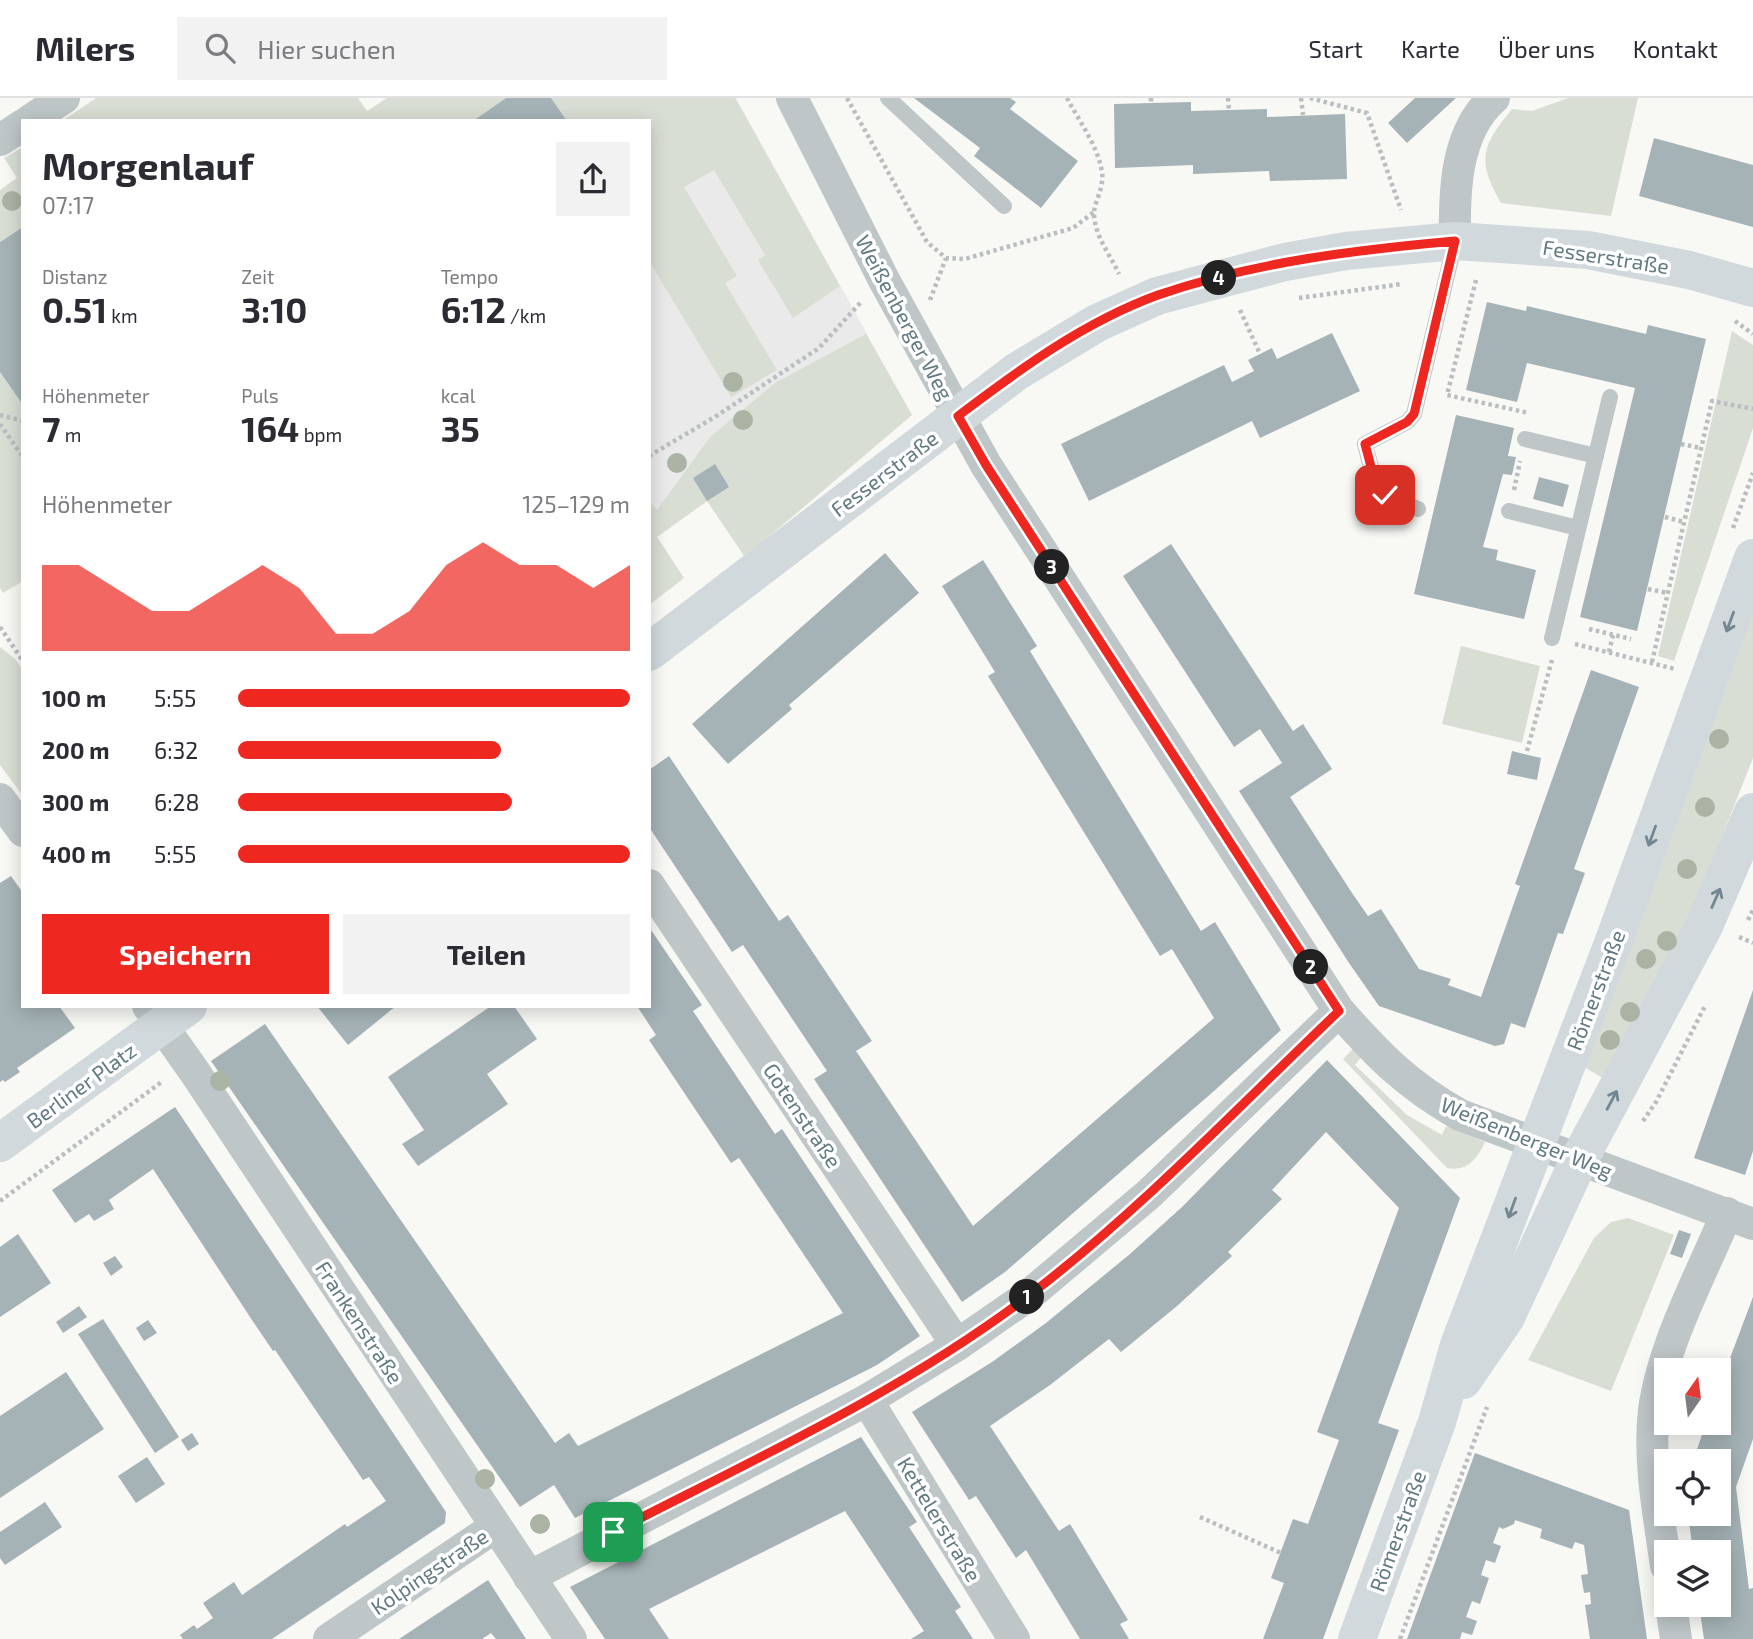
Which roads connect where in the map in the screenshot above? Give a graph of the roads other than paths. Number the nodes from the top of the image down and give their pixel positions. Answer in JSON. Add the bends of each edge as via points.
{"nodes":[{"id":1,"x":64,"y":98,"type":"edge"},
{"id":2,"x":792,"y":98,"type":"edge"},
{"id":3,"x":888,"y":98,"type":"edge"},
{"id":4,"x":1494,"y":98,"type":"edge"},
{"id":5,"x":32,"y":119,"type":"edge"},
{"id":6,"x":21,"y":126,"type":"edge"},
{"id":7,"x":0,"y":140,"type":"edge"},
{"id":8,"x":1004,"y":206,"type":"dead end"},
{"id":9,"x":1455,"y":241,"type":"junction"},
{"id":10,"x":1753,"y":288,"type":"edge"},
{"id":11,"x":1610,"y":397,"type":"dead end"},
{"id":12,"x":958,"y":416,"type":"junction"},
{"id":13,"x":1525,"y":439,"type":"road end"},
{"id":14,"x":1596,"y":456,"type":"junction"},
{"id":15,"x":1418,"y":509,"type":"dead end"},
{"id":16,"x":1509,"y":511,"type":"road end"},
{"id":17,"x":1578,"y":528,"type":"junction"},
{"id":18,"x":1753,"y":558,"type":"edge"},
{"id":19,"x":1555,"y":639,"type":"road end"},
{"id":20,"x":651,"y":650,"type":"edge"},
{"id":21,"x":0,"y":799,"type":"edge"},
{"id":22,"x":1753,"y":812,"type":"edge"},
{"id":23,"x":21,"y":828,"type":"edge"},
{"id":24,"x":651,"y":887,"type":"edge"},
{"id":25,"x":1339,"y":1011,"type":"junction"},
{"id":26,"x":166,"y":1013,"type":"edge"},
{"id":27,"x":0,"y":1143,"type":"edge"},
{"id":28,"x":1535,"y":1144,"type":"junction"},
{"id":29,"x":1579,"y":1160,"type":"junction"},
{"id":30,"x":1740,"y":1219,"type":"edge"},
{"id":31,"x":957,"y":1345,"type":"junction"},
{"id":32,"x":867,"y":1400,"type":"junction"},
{"id":33,"x":1437,"y":1422,"type":"junction"},
{"id":34,"x":495,"y":1527,"type":"junction"},
{"id":35,"x":1663,"y":1540,"type":"edge"},
{"id":36,"x":529,"y":1577,"type":"junction"},
{"id":37,"x":1673,"y":1617,"type":"edge"},
{"id":38,"x":330,"y":1639,"type":"edge"},
{"id":39,"x":571,"y":1639,"type":"edge"},
{"id":40,"x":1014,"y":1639,"type":"edge"},
{"id":41,"x":1357,"y":1639,"type":"edge"},
{"id":42,"x":1676,"y":1639,"type":"edge"}],
"edges":[{"from":1,"to":5,"type":"street"},
{"from":2,"to":12,"type":"street","name":"Weißenberger Weg"},
{"from":3,"to":8,"type":"lane"},
{"from":4,"to":9,"type":"street","via":[[1479,116],[1463,151],[1454,205]]},
{"from":6,"to":7,"type":"street"},
{"from":9,"to":10,"type":"street","name":"Fesserstraße","via":[[1588,250]]},
{"from":9,"to":12,"type":"street","name":"Fesserstraße","via":[[1346,251],[1228,275],[1157,296],[1044,353]]},
{"from":9,"to":15,"type":"lane","via":[[1414,414],[1365,444],[1378,487],[1385,495]]},
{"from":11,"to":14,"type":"lane"},
{"from":12,"to":20,"type":"street","name":"Fesserstraße"},
{"from":12,"to":25,"type":"street","name":"Weißenberger Weg"},
{"from":13,"to":14,"type":"lane"},
{"from":14,"to":17,"type":"lane"},
{"from":16,"to":17,"type":"lane"},
{"from":17,"to":19,"type":"lane"},
{"from":18,"to":28,"type":"street","name":"Römerstraße","one_way":true},
{"from":21,"to":23,"type":"street"},
{"from":29,"to":22,"type":"street","name":"Römerstraße","one_way":true,"via":[[1703,926]]},
{"from":24,"to":31,"type":"street","name":"Gotenstraße"},
{"from":25,"to":28,"type":"street","name":"Weißenberger Weg","via":[[1381,1058],[1420,1092],[1460,1115]]},
{"from":25,"to":31,"type":"street","via":[[1102,1236]]},
{"from":26,"to":27,"type":"street","name":"Berliner Platz"},
{"from":26,"to":34,"type":"street","name":"Frankenstraße","via":[[185,1059]]},
{"from":28,"to":29,"type":"street","name":"Weißenberger Weg"},
{"from":28,"to":33,"type":"street","name":"Römerstraße","one_way":true,"via":[[1459,1345]]},
{"from":29,"to":30,"type":"street","name":"Weißenberger Weg"},
{"from":29,"to":33,"type":"street","name":"Römerstraße","via":[[1506,1317]]},
{"from":30,"to":35,"type":"street","name":"Weißenberger Weg","via":[[1659,1380],[1653,1446]]},
{"from":31,"to":32,"type":"street"},
{"from":32,"to":36,"type":"street"},
{"from":32,"to":40,"type":"street","name":"Kettelerstraße"},
{"from":33,"to":41,"type":"street","name":"Römerstraße"},
{"from":34,"to":36,"type":"street","name":"Frankenstraße"},
{"from":34,"to":38,"type":"street","name":"Kolpingstraße"},
{"from":36,"to":39,"type":"street","name":"Frankenstraße"},
{"from":37,"to":42,"type":"street"}]}
